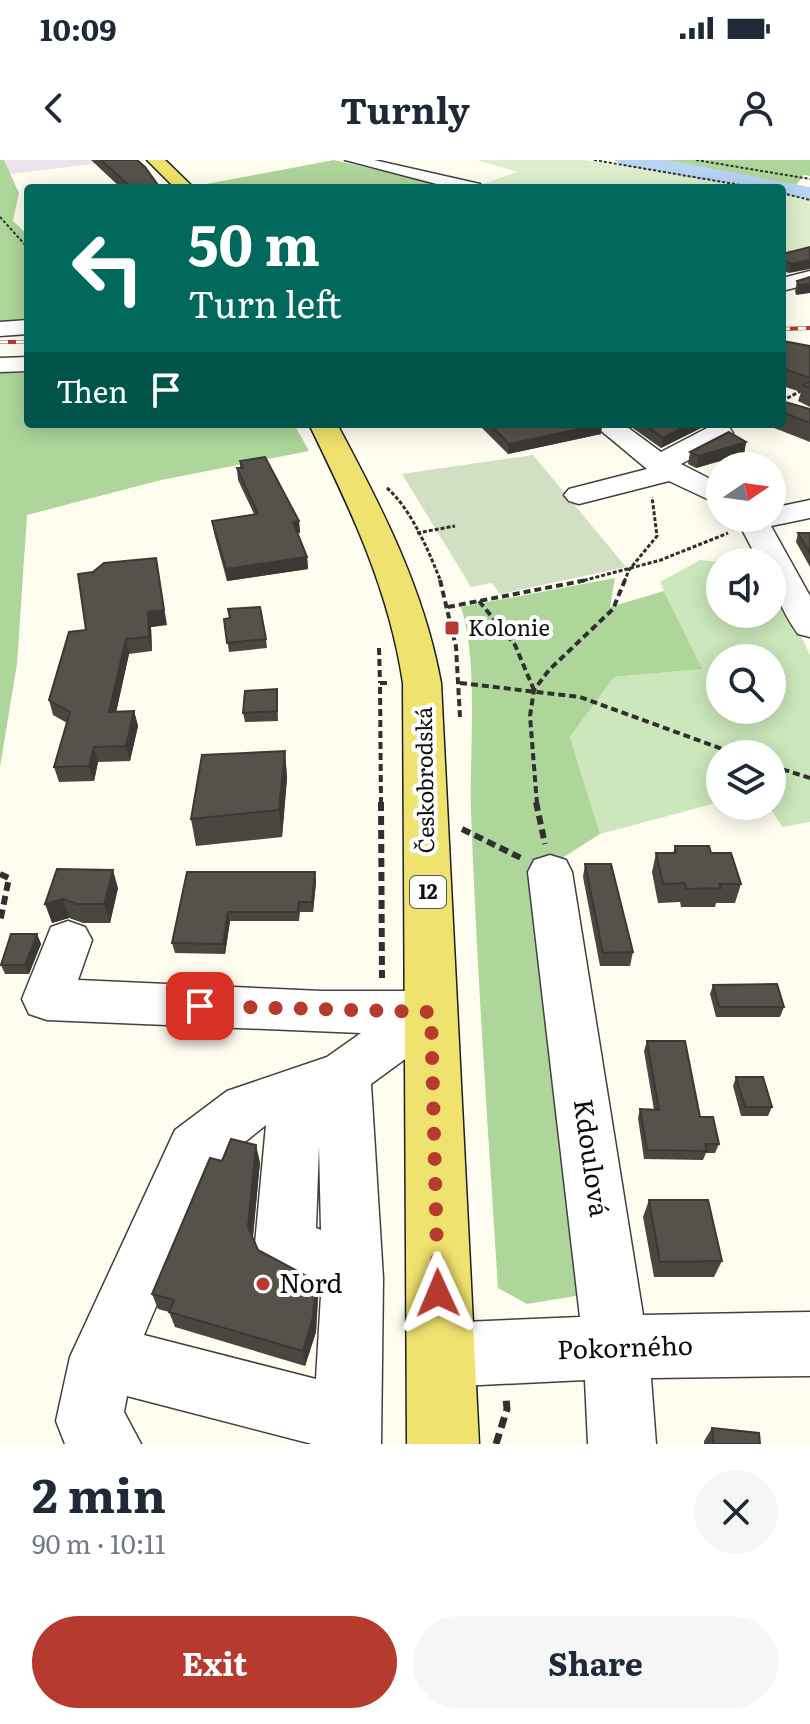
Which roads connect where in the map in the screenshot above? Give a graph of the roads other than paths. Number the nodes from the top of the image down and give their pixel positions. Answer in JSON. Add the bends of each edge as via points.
{"nodes":[{"id":1,"x":155,"y":160,"type":"edge"},
{"id":2,"x":353,"y":160,"type":"edge"},
{"id":3,"x":181,"y":184,"type":"edge"},
{"id":4,"x":457,"y":184,"type":"edge"},
{"id":5,"x":810,"y":277,"type":"edge"},
{"id":6,"x":786,"y":284,"type":"edge"},
{"id":7,"x":786,"y":298,"type":"edge"},
{"id":8,"x":810,"y":301,"type":"edge"},
{"id":9,"x":24,"y":327,"type":"edge"},
{"id":10,"x":0,"y":329,"type":"edge"},
{"id":11,"x":24,"y":364,"type":"edge"},
{"id":12,"x":0,"y":365,"type":"edge"},
{"id":13,"x":325,"y":428,"type":"edge"},
{"id":14,"x":611,"y":428,"type":"edge"},
{"id":15,"x":719,"y":433,"type":"edge"},
{"id":16,"x":661,"y":470,"type":"junction"},
{"id":17,"x":706,"y":490,"type":"edge"},
{"id":18,"x":579,"y":495,"type":"dead end"},
{"id":19,"x":810,"y":509,"type":"edge"},
{"id":20,"x":786,"y":513,"type":"edge"},
{"id":21,"x":767,"y":532,"type":"edge"},
{"id":22,"x":810,"y":627,"type":"edge"},
{"id":23,"x":550,"y":872,"type":"road end"},
{"id":24,"x":68,"y":940,"type":"dead end"},
{"id":25,"x":431,"y":1012,"type":"junction"},
{"id":26,"x":344,"y":1074,"type":"junction"},
{"id":27,"x":810,"y":1344,"type":"edge"},
{"id":28,"x":616,"y":1347,"type":"junction"},
{"id":29,"x":440,"y":1355,"type":"junction"},
{"id":30,"x":102,"y":1357,"type":"junction"},
{"id":31,"x":348,"y":1432,"type":"edge"},
{"id":32,"x":107,"y":1444,"type":"edge"},
{"id":33,"x":443,"y":1444,"type":"edge"},
{"id":34,"x":622,"y":1444,"type":"edge"}],
"edges":[{"from":1,"to":3,"type":"main road"},
{"from":2,"to":4,"type":"street"},
{"from":5,"to":6,"type":"street"},
{"from":7,"to":8,"type":"street"},
{"from":9,"to":10,"type":"street"},
{"from":11,"to":12,"type":"street"},
{"from":13,"to":25,"type":"main road","name":"Českobrodská","number":"12","via":[[377,529],[418,646]]},
{"from":14,"to":16,"type":"street"},
{"from":15,"to":16,"type":"street"},
{"from":16,"to":17,"type":"street"},
{"from":16,"to":18,"type":"street"},
{"from":19,"to":20,"type":"street"},
{"from":21,"to":22,"type":"street"},
{"from":23,"to":28,"type":"street","name":"Kdoulová"},
{"from":24,"to":25,"type":"street","via":[[47,999]]},
{"from":25,"to":26,"type":"street"},
{"from":25,"to":29,"type":"main road","name":"Českobrodská","number":"12"},
{"from":26,"to":30,"type":"street","via":[[246,1108],[195,1148]]},
{"from":26,"to":31,"type":"street","via":[[352,1278]]},
{"from":27,"to":28,"type":"street","name":"Pokorného"},
{"from":28,"to":29,"type":"street","name":"Pokorného"},
{"from":28,"to":34,"type":"street","name":"Kdoulová"},
{"from":29,"to":33,"type":"main road","name":"Českobrodská","number":"12"},
{"from":30,"to":31,"type":"street"},
{"from":30,"to":32,"type":"street","via":[[89,1421]]}]}
